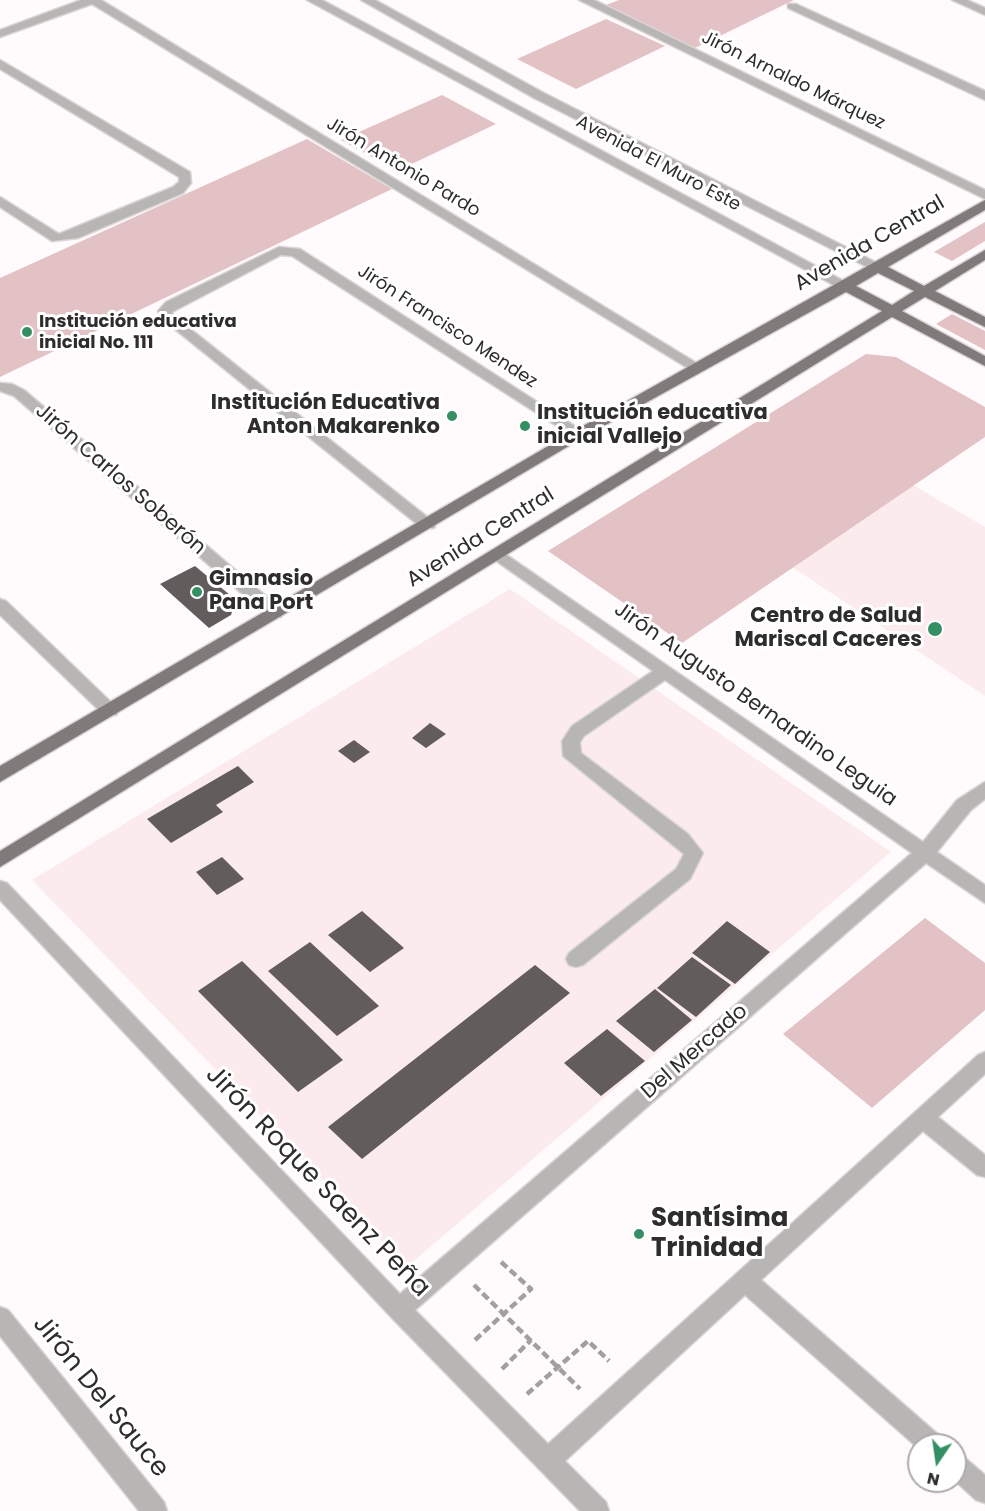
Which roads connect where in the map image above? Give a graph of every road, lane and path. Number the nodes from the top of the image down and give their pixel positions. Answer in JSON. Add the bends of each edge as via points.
{"nodes":[{"id":1,"x":92,"y":0,"type":"edge"},
{"id":2,"x":313,"y":0,"type":"edge"},
{"id":3,"x":367,"y":0,"type":"edge"},
{"id":4,"x":585,"y":0,"type":"edge"},
{"id":5,"x":806,"y":0,"type":"edge"},
{"id":6,"x":958,"y":0,"type":"edge"},
{"id":7,"x":985,"y":12,"type":"edge"},
{"id":8,"x":0,"y":34,"type":"edge"},
{"id":9,"x":0,"y":64,"type":"edge"},
{"id":10,"x":525,"y":87,"type":"junction"},
{"id":11,"x":985,"y":96,"type":"edge"},
{"id":12,"x":496,"y":100,"type":"junction"},
{"id":13,"x":985,"y":195,"type":"edge"},
{"id":14,"x":0,"y":201,"type":"edge"},
{"id":15,"x":985,"y":204,"type":"edge"},
{"id":16,"x":985,"y":254,"type":"edge"},
{"id":17,"x":878,"y":267,"type":"junction"},
{"id":18,"x":846,"y":286,"type":"junction"},
{"id":19,"x":924,"y":291,"type":"junction"},
{"id":20,"x":891,"y":311,"type":"junction"},
{"id":21,"x":985,"y":323,"type":"edge"},
{"id":22,"x":985,"y":362,"type":"edge"},
{"id":23,"x":696,"y":367,"type":"junction"},
{"id":24,"x":0,"y":387,"type":"edge"},
{"id":25,"x":579,"y":434,"type":"junction"},
{"id":26,"x":428,"y":524,"type":"junction"},
{"id":27,"x":498,"y":554,"type":"junction"},
{"id":28,"x":0,"y":605,"type":"edge"},
{"id":29,"x":275,"y":613,"type":"junction"},
{"id":30,"x":666,"y":671,"type":"junction"},
{"id":31,"x":110,"y":711,"type":"junction"},
{"id":32,"x":0,"y":775,"type":"edge"},
{"id":33,"x":985,"y":789,"type":"edge"},
{"id":34,"x":926,"y":852,"type":"junction"},
{"id":35,"x":0,"y":860,"type":"edge"},
{"id":36,"x":0,"y":888,"type":"edge"},
{"id":37,"x":985,"y":895,"type":"edge"},
{"id":38,"x":576,"y":958,"type":"dead end"},
{"id":39,"x":985,"y":1061,"type":"edge"},
{"id":40,"x":924,"y":1119,"type":"junction"},
{"id":41,"x":985,"y":1168,"type":"edge"},
{"id":42,"x":498,"y":1259,"type":"dead end"},
{"id":43,"x":744,"y":1279,"type":"junction"},
{"id":44,"x":471,"y":1281,"type":"dead end"},
{"id":45,"x":399,"y":1309,"type":"junction"},
{"id":46,"x":504,"y":1314,"type":"junction"},
{"id":47,"x":0,"y":1318,"type":"edge"},
{"id":48,"x":531,"y":1340,"type":"junction"},
{"id":49,"x":469,"y":1345,"type":"dead end"},
{"id":50,"x":612,"y":1363,"type":"dead end"},
{"id":51,"x":558,"y":1367,"type":"junction"},
{"id":52,"x":498,"y":1373,"type":"dead end"},
{"id":53,"x":583,"y":1391,"type":"dead end"},
{"id":54,"x":522,"y":1398,"type":"dead end"},
{"id":55,"x":918,"y":1433,"type":"edge"},
{"id":56,"x":548,"y":1460,"type":"junction"},
{"id":57,"x":967,"y":1475,"type":"edge"},
{"id":58,"x":985,"y":1491,"type":"edge"},
{"id":59,"x":155,"y":1511,"type":"edge"},
{"id":60,"x":597,"y":1511,"type":"edge"}],
"edges":[{"from":1,"to":8,"type":"street"},
{"from":1,"to":23,"type":"street","name":"Jirón Antonio Pardo"},
{"from":2,"to":12,"type":"street","name":"Avenida El Muro Este"},
{"from":3,"to":10,"type":"street","name":"Avenida El Muro Este"},
{"from":4,"to":13,"type":"street","name":"Jirón Arnaldo Márquez"},
{"from":5,"to":11,"type":"street","via":[[792,6]]},
{"from":6,"to":7,"type":"street"},
{"from":9,"to":14,"type":"street","via":[[185,175],[185,183],[178,190],[73,235],[57,238]]},
{"from":10,"to":12,"type":"street"},
{"from":10,"to":17,"type":"street","name":"Avenida El Muro Este"},
{"from":12,"to":18,"type":"street","name":"Avenida El Muro Este"},
{"from":15,"to":17,"type":"main road","name":"Avenida Central"},
{"from":16,"to":19,"type":"main road","name":"Avenida Central"},
{"from":17,"to":18,"type":"main road","name":"Avenida Central"},
{"from":17,"to":19,"type":"main road","name":"Avenida El Muro Este"},
{"from":18,"to":20,"type":"main road","name":"Avenida El Muro Este"},
{"from":18,"to":23,"type":"main road","name":"Avenida Central"},
{"from":19,"to":20,"type":"main road","name":"Avenida Central"},
{"from":19,"to":21,"type":"main road","name":"Avenida El Muro Este"},
{"from":20,"to":22,"type":"main road","name":"Avenida El Muro Este"},
{"from":20,"to":27,"type":"main road","name":"Avenida Central"},
{"from":23,"to":25,"type":"main road","name":"Avenida Central"},
{"from":24,"to":29,"type":"street","name":"Jirón Carlos Soberón","via":[[19,393]]},
{"from":25,"to":26,"type":"main road","name":"Avenida Central"},
{"from":25,"to":26,"type":"street","name":"Jirón Francisco Mendez","via":[[295,252],[279,251],[171,305],[165,312]]},
{"from":26,"to":29,"type":"main road","name":"Avenida Central"},
{"from":27,"to":30,"type":"street","name":"Jirón Augusto Bernardino Leguia"},
{"from":27,"to":35,"type":"main road","name":"Avenida Central"},
{"from":28,"to":31,"type":"street"},
{"from":29,"to":31,"type":"main road","name":"Avenida Central"},
{"from":30,"to":34,"type":"street","name":"Jirón Augusto Bernardino Leguia"},
{"from":30,"to":38,"type":"street","via":[[578,731],[571,741],[572,756],[694,853],[683,874]]},
{"from":31,"to":32,"type":"main road","name":"Avenida Central"},
{"from":33,"to":34,"type":"street","name":"Del Mercado","via":[[964,805]]},
{"from":34,"to":37,"type":"street","name":"Jirón Augusto Bernardino Leguia"},
{"from":34,"to":45,"type":"street","name":"Del Mercado"},
{"from":36,"to":45,"type":"street","name":"Jirón Roque Saenz Peña"},
{"from":39,"to":40,"type":"street"},
{"from":40,"to":41,"type":"street"},
{"from":40,"to":43,"type":"street"},
{"from":42,"to":46,"type":"path","via":[[531,1289]]},
{"from":43,"to":55,"type":"street"},
{"from":43,"to":56,"type":"street"},
{"from":44,"to":46,"type":"path"},
{"from":45,"to":56,"type":"street","name":"Jirón Roque Saenz Peña"},
{"from":46,"to":48,"type":"path"},
{"from":46,"to":49,"type":"path"},
{"from":47,"to":59,"type":"street","name":"Jirón Del Sauce"},
{"from":48,"to":51,"type":"path"},
{"from":48,"to":52,"type":"path"},
{"from":50,"to":51,"type":"path","via":[[588,1341]]},
{"from":51,"to":53,"type":"path"},
{"from":51,"to":54,"type":"path"},
{"from":56,"to":60,"type":"street","name":"Jirón Roque Saenz Peña"},
{"from":57,"to":58,"type":"street"}]}
